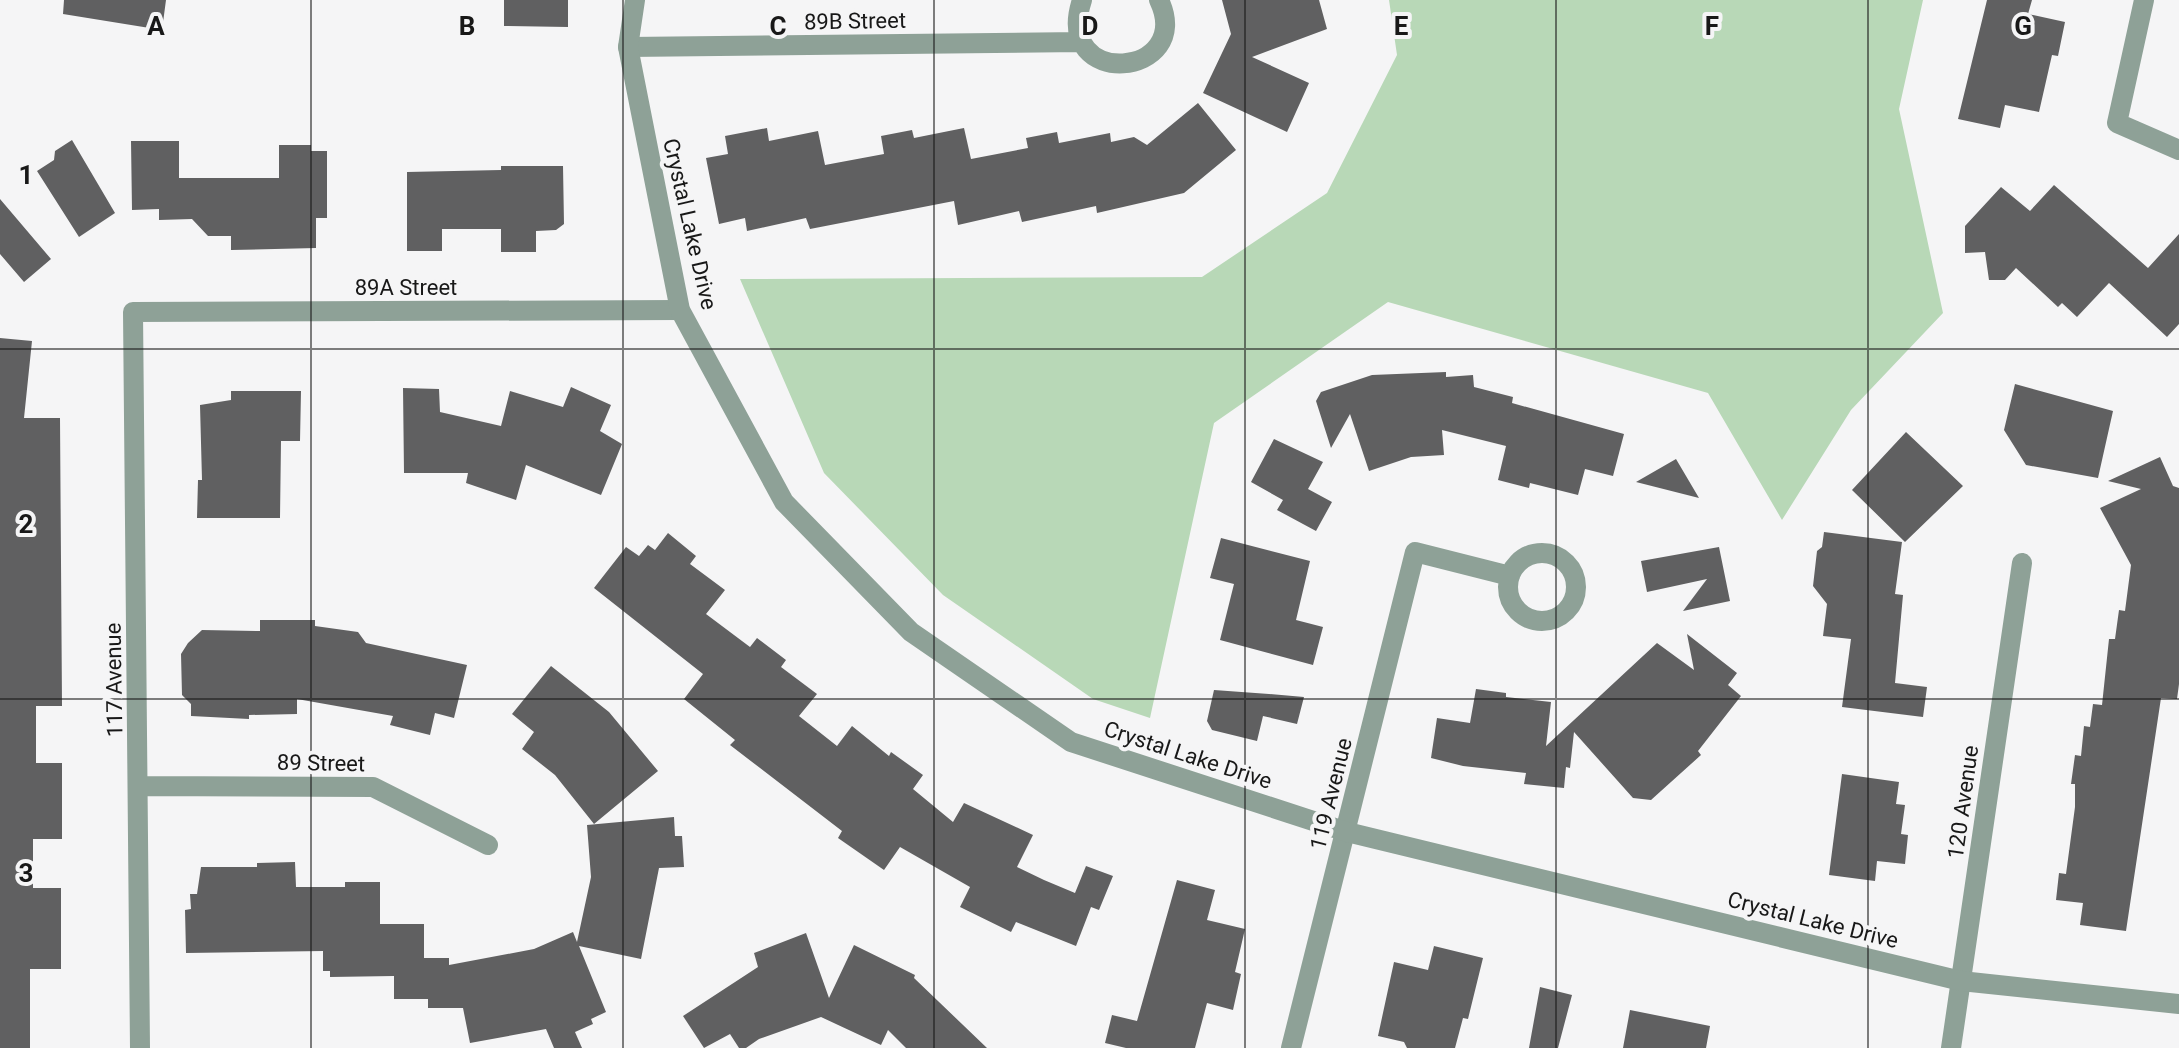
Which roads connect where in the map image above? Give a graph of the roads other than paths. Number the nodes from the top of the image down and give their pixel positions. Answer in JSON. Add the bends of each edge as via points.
{"nodes":[{"id":1,"x":635,"y":0,"type":"edge"},
{"id":2,"x":1082,"y":0,"type":"edge"},
{"id":3,"x":1159,"y":0,"type":"edge"},
{"id":4,"x":2144,"y":0,"type":"edge"},
{"id":5,"x":1082,"y":42,"type":"junction"},
{"id":6,"x":628,"y":47,"type":"junction"},
{"id":7,"x":2179,"y":150,"type":"edge"},
{"id":8,"x":680,"y":310,"type":"junction"},
{"id":9,"x":133,"y":312,"type":"joint"},
{"id":10,"x":2022,"y":563,"type":"dead end"},
{"id":11,"x":1510,"y":576,"type":"dead end"},
{"id":12,"x":139,"y":786,"type":"junction"},
{"id":13,"x":1347,"y":832,"type":"junction"},
{"id":14,"x":488,"y":845,"type":"dead end"},
{"id":15,"x":1961,"y":981,"type":"junction"},
{"id":16,"x":2179,"y":1004,"type":"edge"},
{"id":17,"x":140,"y":1048,"type":"edge"},
{"id":18,"x":1291,"y":1048,"type":"edge"},
{"id":19,"x":1951,"y":1048,"type":"edge"}],
"edges":[{"from":1,"to":6,"type":"street","name":"Crystal Lake Drive"},
{"from":2,"to":5,"type":"street"},
{"from":3,"to":5,"type":"street","via":[[1165,24],[1162,38],[1144,59],[1103,62]]},
{"from":4,"to":7,"type":"street","via":[[2117,123]]},
{"from":5,"to":6,"type":"street","name":"89B Street"},
{"from":6,"to":8,"type":"street","name":"Crystal Lake Drive"},
{"from":8,"to":9,"type":"street","name":"89A Street"},
{"from":8,"to":13,"type":"street","name":"Crystal Lake Drive","via":[[784,502],[911,632],[1071,742]]},
{"from":9,"to":12,"type":"street","name":"117 Avenue"},
{"from":10,"to":15,"type":"street","name":"120 Avenue"},
{"from":11,"to":13,"type":"street","name":"119 Avenue","via":[[1415,552]]},
{"from":12,"to":14,"type":"street","name":"89 Street","via":[[373,787]]},
{"from":12,"to":17,"type":"street","name":"117 Avenue"},
{"from":13,"to":15,"type":"street","name":"Crystal Lake Drive"},
{"from":13,"to":18,"type":"street","name":"119 Avenue"},
{"from":15,"to":16,"type":"street","name":"Crystal Lake Drive"},
{"from":15,"to":19,"type":"street","name":"120 Avenue"}]}
